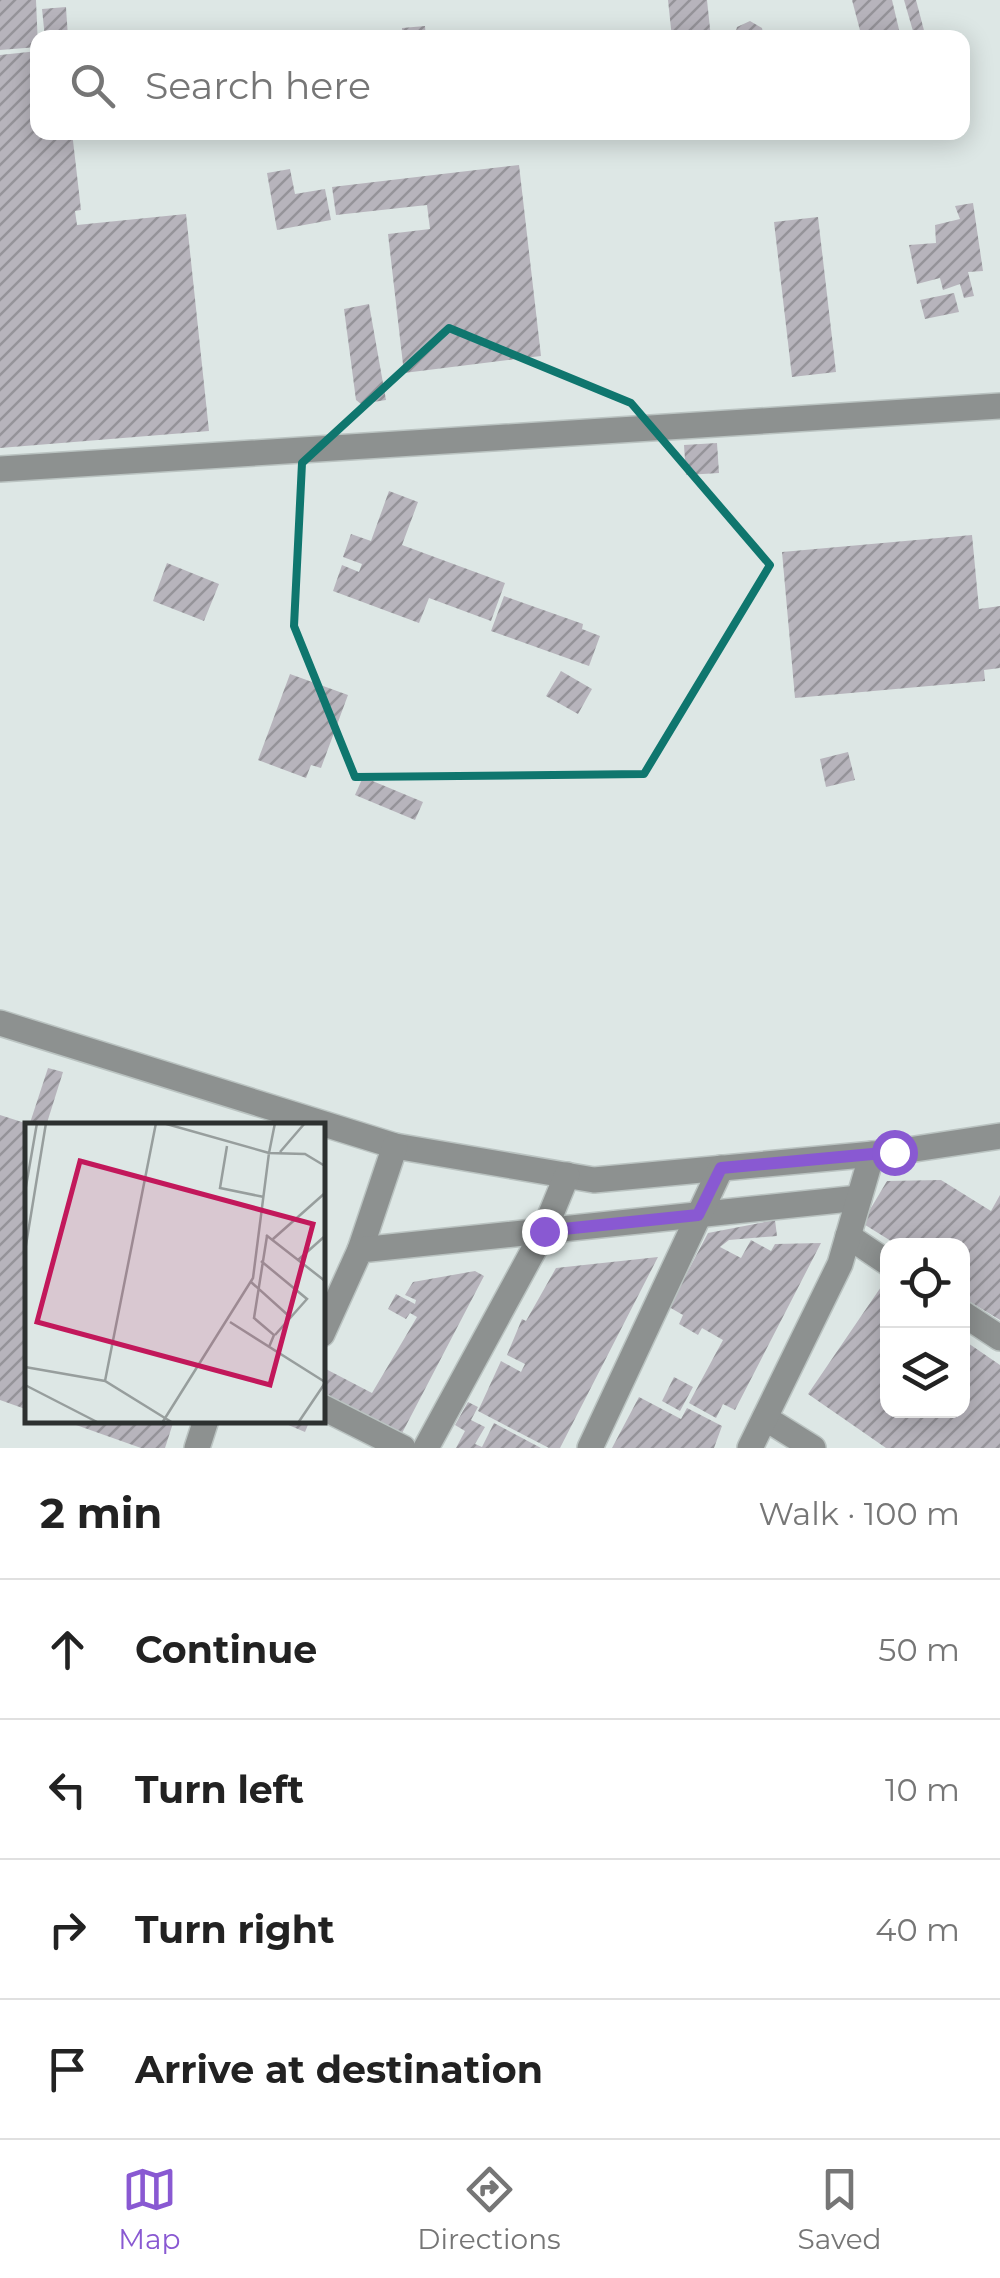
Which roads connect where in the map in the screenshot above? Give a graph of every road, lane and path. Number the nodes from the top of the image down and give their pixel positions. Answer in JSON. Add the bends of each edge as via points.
{"nodes":[{"id":1,"x":1000,"y":406,"type":"edge"},
{"id":2,"x":0,"y":470,"type":"edge"},
{"id":3,"x":0,"y":1022,"type":"edge"},
{"id":4,"x":299,"y":1121,"type":"edge"},
{"id":5,"x":325,"y":1128,"type":"edge"},
{"id":6,"x":1000,"y":1136,"type":"edge"},
{"id":7,"x":395,"y":1146,"type":"junction"},
{"id":8,"x":872,"y":1154,"type":"junction"},
{"id":9,"x":721,"y":1168,"type":"junction"},
{"id":10,"x":567,"y":1175,"type":"junction"},
{"id":11,"x":859,"y":1198,"type":"junction"},
{"id":12,"x":698,"y":1215,"type":"junction"},
{"id":13,"x":544,"y":1231,"type":"junction"},
{"id":14,"x":848,"y":1236,"type":"junction"},
{"id":15,"x":360,"y":1250,"type":"junction"},
{"id":16,"x":880,"y":1258,"type":"edge"},
{"id":17,"x":970,"y":1318,"type":"edge"},
{"id":18,"x":325,"y":1327,"type":"edge"},
{"id":19,"x":1000,"y":1338,"type":"edge"},
{"id":20,"x":325,"y":1409,"type":"edge"},
{"id":21,"x":765,"y":1418,"type":"junction"},
{"id":22,"x":205,"y":1423,"type":"edge"},
{"id":23,"x":197,"y":1448,"type":"edge"},
{"id":24,"x":403,"y":1448,"type":"edge"},
{"id":25,"x":426,"y":1448,"type":"edge"},
{"id":26,"x":590,"y":1448,"type":"edge"},
{"id":27,"x":750,"y":1448,"type":"edge"},
{"id":28,"x":813,"y":1448,"type":"edge"}],
"edges":[{"from":1,"to":2,"type":"street"},
{"from":3,"to":4,"type":"street"},
{"from":5,"to":7,"type":"street"},
{"from":6,"to":8,"type":"street"},
{"from":7,"to":10,"type":"street"},
{"from":7,"to":15,"type":"street"},
{"from":8,"to":9,"type":"street"},
{"from":8,"to":11,"type":"street"},
{"from":9,"to":10,"type":"street","via":[[594,1180]]},
{"from":9,"to":12,"type":"street"},
{"from":10,"to":13,"type":"street"},
{"from":11,"to":12,"type":"street"},
{"from":11,"to":14,"type":"street"},
{"from":12,"to":13,"type":"street"},
{"from":12,"to":26,"type":"street"},
{"from":13,"to":15,"type":"street"},
{"from":13,"to":25,"type":"street"},
{"from":14,"to":16,"type":"street"},
{"from":14,"to":21,"type":"street"},
{"from":15,"to":18,"type":"street"},
{"from":17,"to":19,"type":"street"},
{"from":20,"to":24,"type":"street"},
{"from":21,"to":27,"type":"street"},
{"from":21,"to":28,"type":"street"},
{"from":22,"to":23,"type":"street"}]}
